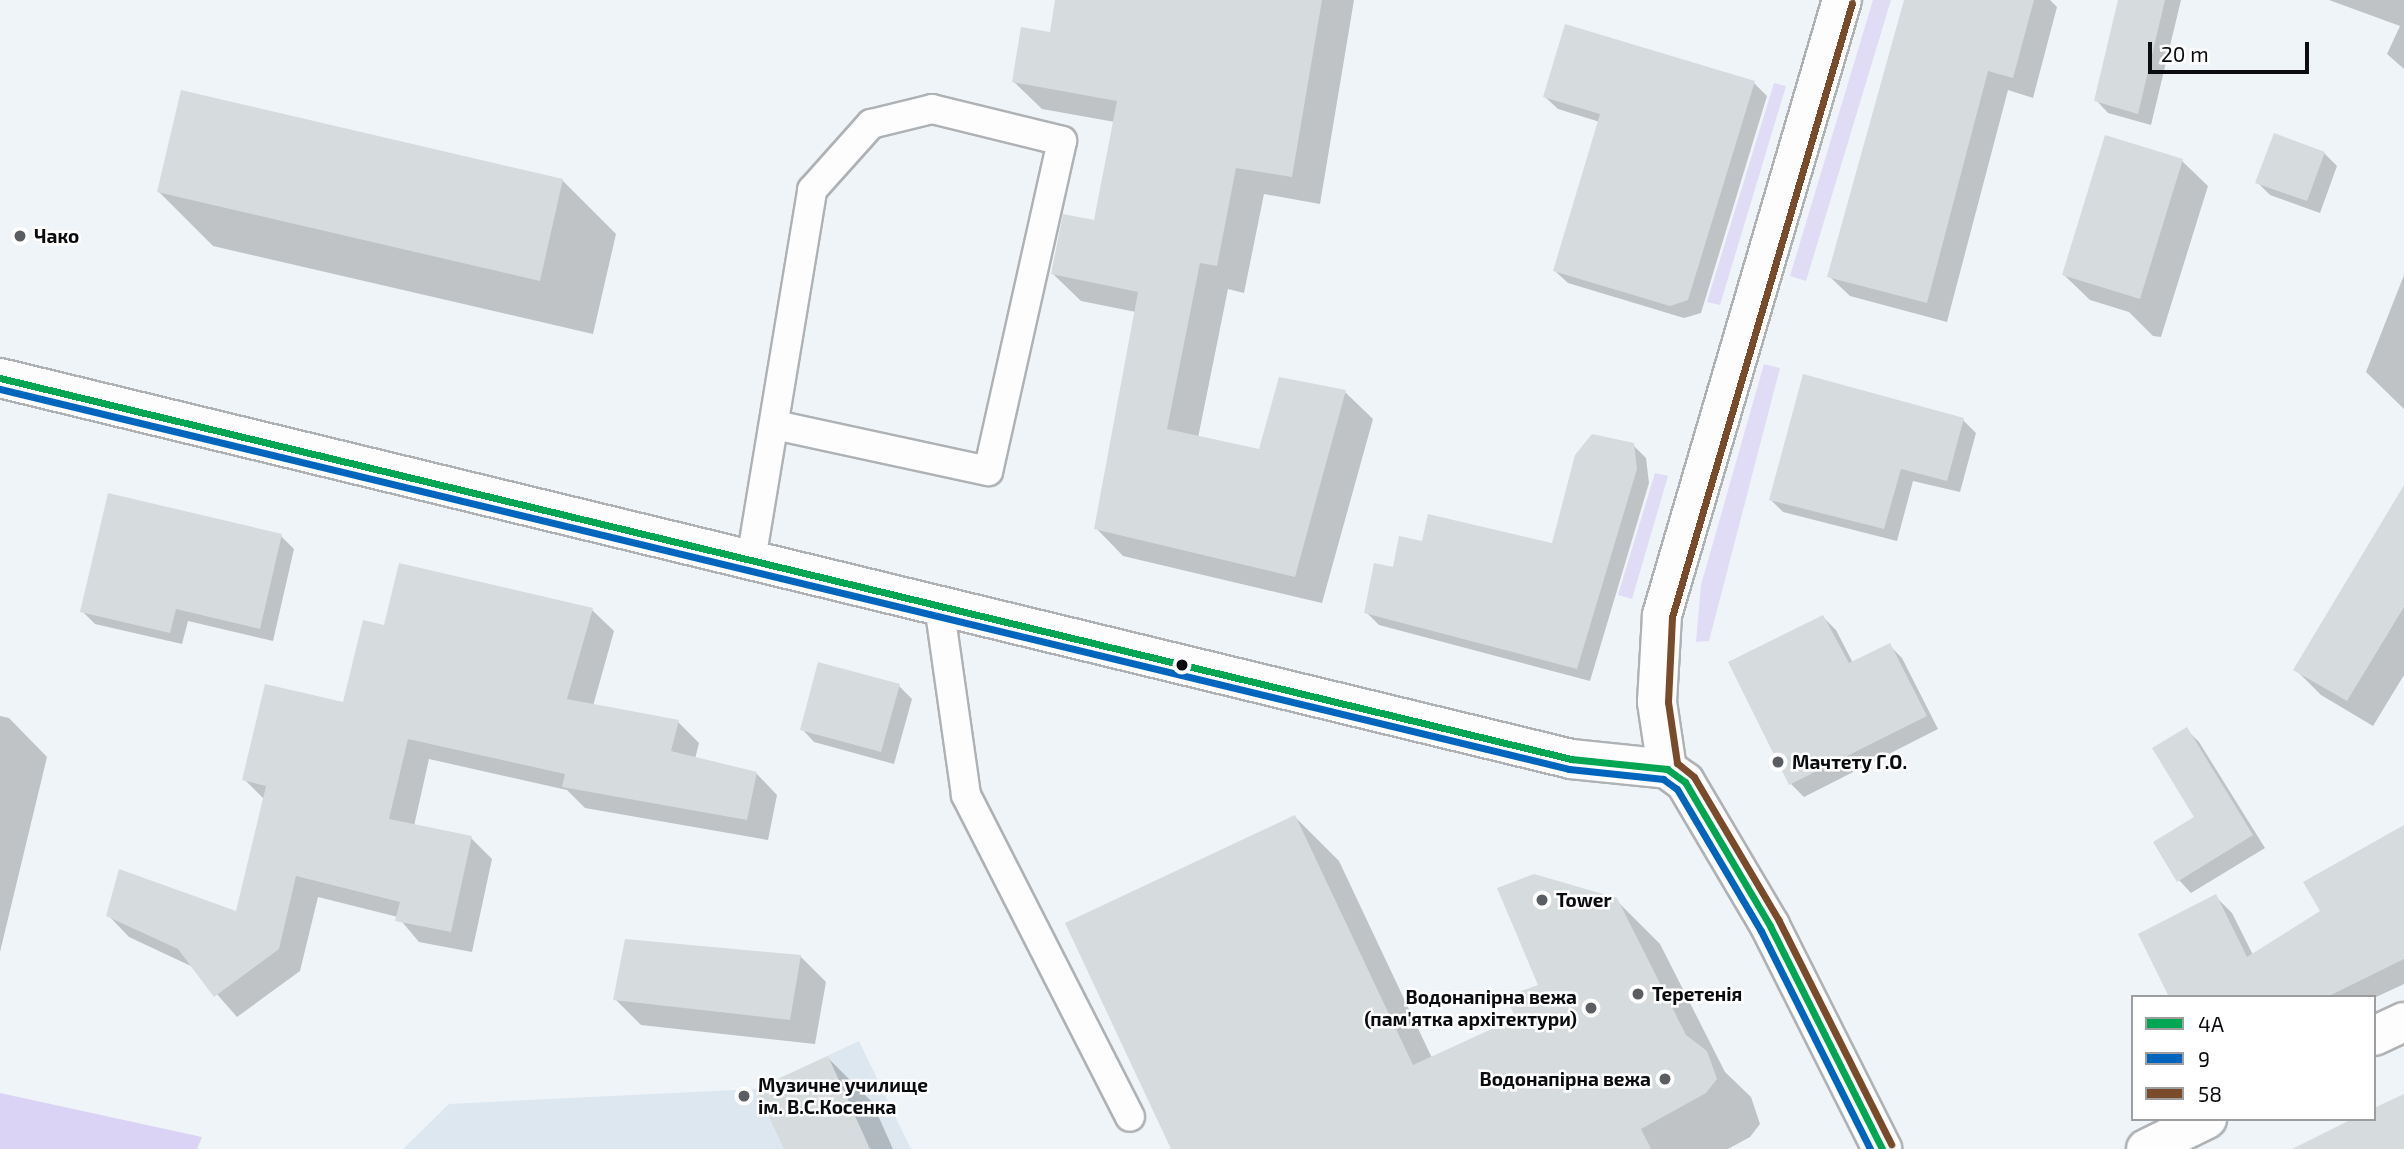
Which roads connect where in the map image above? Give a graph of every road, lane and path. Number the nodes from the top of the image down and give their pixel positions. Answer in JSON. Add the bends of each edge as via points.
{"nodes":[{"id":1,"x":1842,"y":0,"type":"edge"},
{"id":2,"x":0,"y":378,"type":"edge"},
{"id":3,"x":775,"y":425,"type":"junction"},
{"id":4,"x":751,"y":560,"type":"junction"},
{"id":5,"x":939,"y":605,"type":"junction"},
{"id":6,"x":1667,"y":769,"type":"junction"},
{"id":7,"x":2404,"y":1022,"type":"edge"},
{"id":8,"x":2376,"y":1035,"type":"edge"},
{"id":9,"x":1130,"y":1117,"type":"dead end"},
{"id":10,"x":2203,"y":1121,"type":"edge"},
{"id":11,"x":1882,"y":1149,"type":"edge"},
{"id":12,"x":2146,"y":1149,"type":"edge"}],
"edges":[{"from":1,"to":6,"type":"street","via":[[1661,615],[1657,702]]},
{"from":2,"to":4,"type":"street"},
{"from":3,"to":3,"type":"lane","via":[[812,190],[871,124],[932,109],[1062,141],[988,471]]},
{"from":3,"to":4,"type":"lane"},
{"from":4,"to":5,"type":"street"},
{"from":5,"to":6,"type":"street","via":[[1571,759]]},
{"from":5,"to":9,"type":"lane","via":[[967,795]]},
{"from":6,"to":11,"type":"street","via":[[1685,782],[1770,926]]},
{"from":7,"to":8,"type":"street"},
{"from":10,"to":12,"type":"street"}]}
